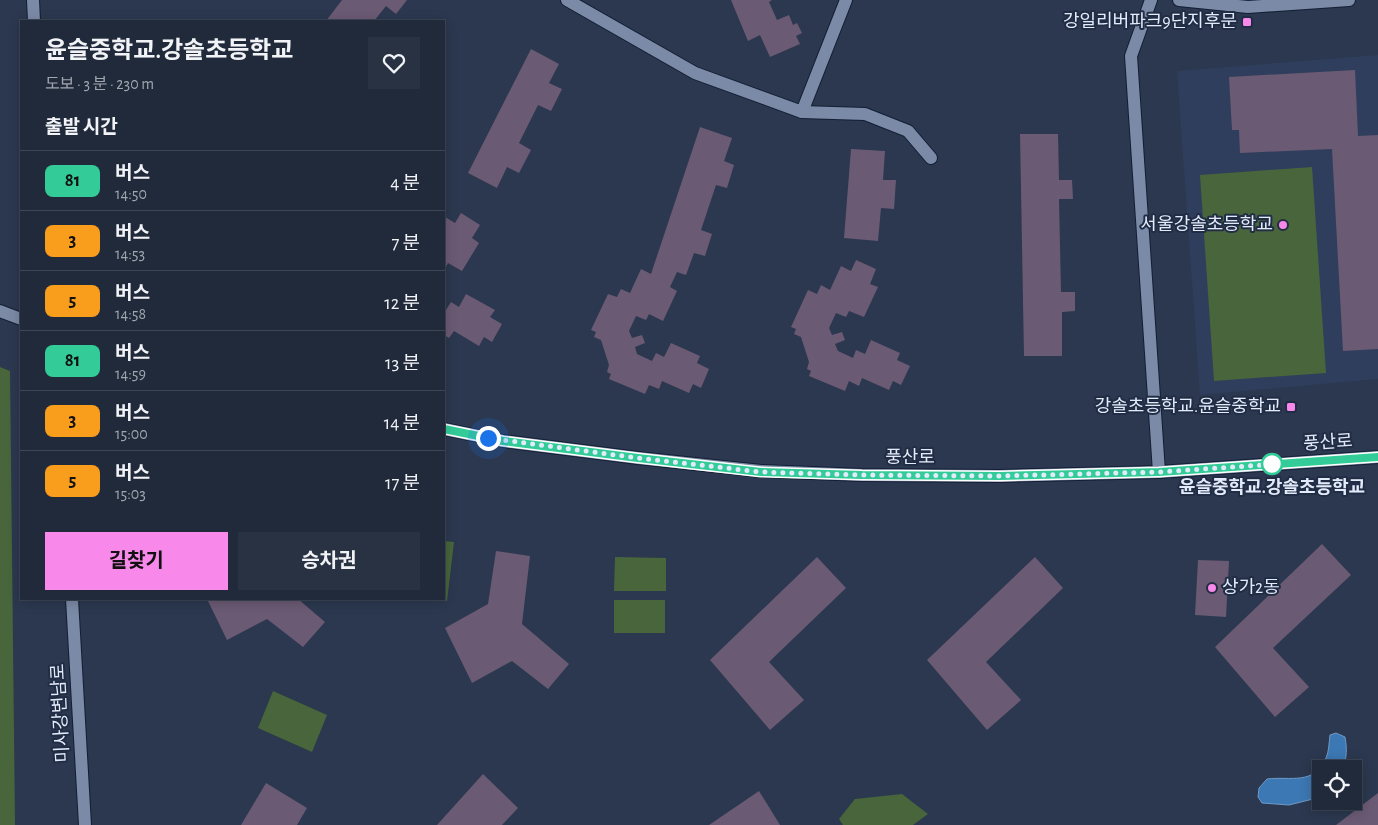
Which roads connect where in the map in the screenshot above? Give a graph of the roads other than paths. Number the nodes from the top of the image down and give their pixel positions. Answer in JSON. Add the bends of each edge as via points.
{"nodes":[{"id":1,"x":33,"y":0,"type":"edge"},
{"id":2,"x":567,"y":0,"type":"edge"},
{"id":3,"x":846,"y":0,"type":"edge"},
{"id":4,"x":1151,"y":0,"type":"edge"},
{"id":5,"x":1180,"y":0,"type":"edge"},
{"id":6,"x":1349,"y":0,"type":"edge"},
{"id":7,"x":34,"y":20,"type":"edge"},
{"id":8,"x":802,"y":112,"type":"junction"},
{"id":9,"x":931,"y":158,"type":"dead end"},
{"id":10,"x":0,"y":311,"type":"edge"},
{"id":11,"x":20,"y":319,"type":"edge"},
{"id":12,"x":445,"y":429,"type":"edge"},
{"id":13,"x":1378,"y":457,"type":"edge"},
{"id":14,"x":1159,"y":472,"type":"junction"},
{"id":15,"x":72,"y":600,"type":"edge"},
{"id":16,"x":85,"y":825,"type":"edge"}],
"edges":[{"from":1,"to":7,"type":"street"},
{"from":2,"to":8,"type":"street","via":[[695,73]]},
{"from":3,"to":8,"type":"street"},
{"from":4,"to":14,"type":"street","via":[[1132,56]]},
{"from":5,"to":6,"type":"street","via":[[1248,7]]},
{"from":8,"to":9,"type":"street","via":[[865,114],[908,131]]},
{"from":10,"to":11,"type":"street"},
{"from":12,"to":14,"type":"street","name":"풍산로","via":[[503,441],[761,472],[990,476]]},
{"from":13,"to":14,"type":"street","name":"풍산로"},
{"from":15,"to":16,"type":"street","name":"미사강변남로"}]}
